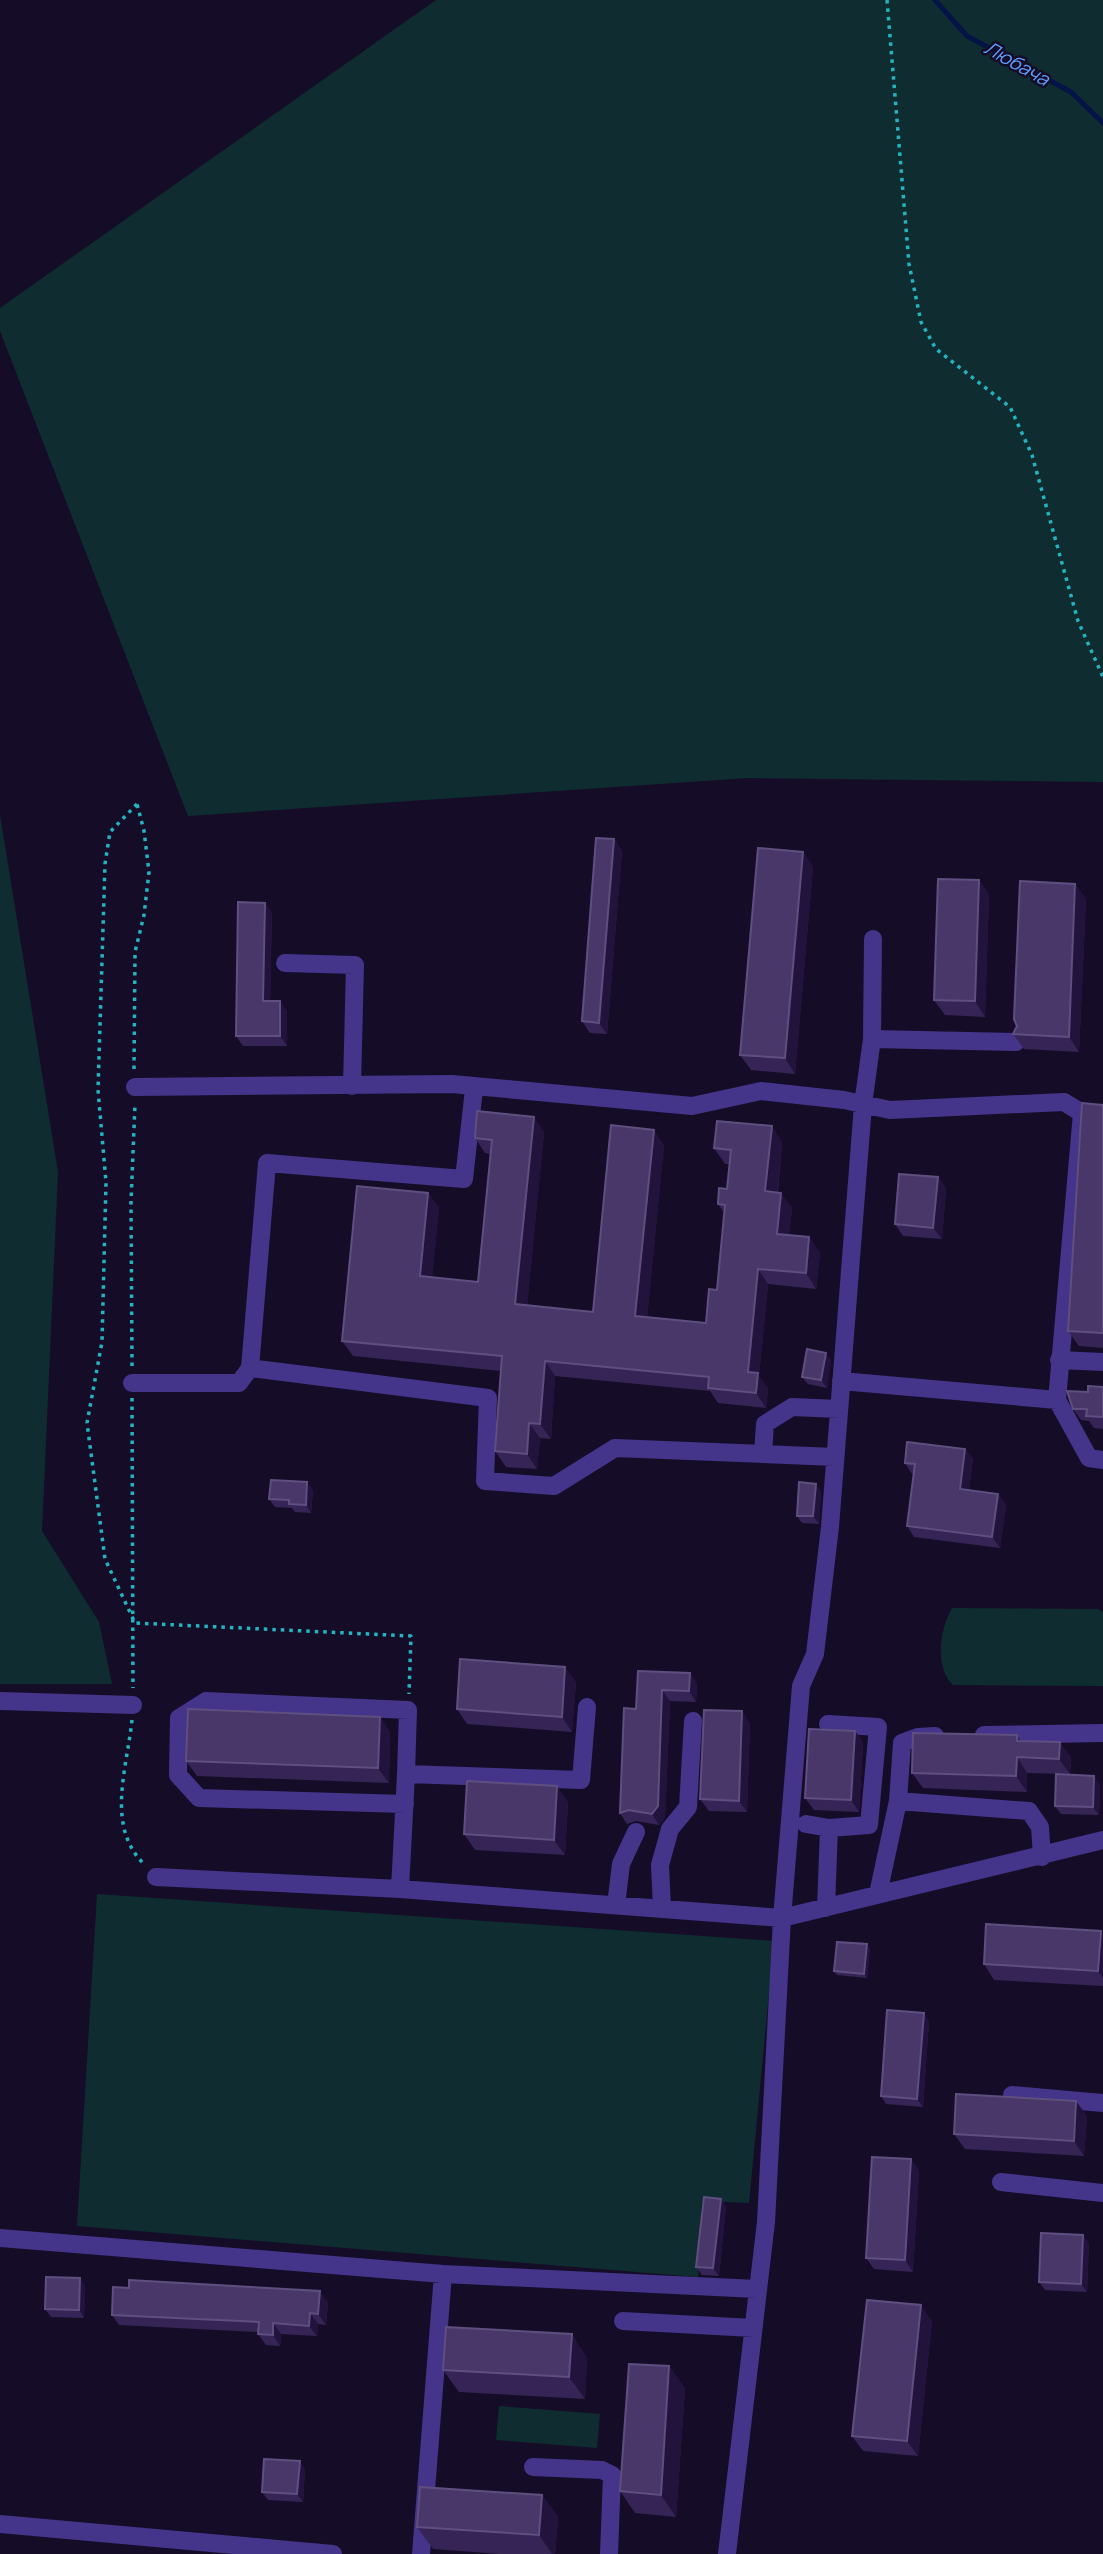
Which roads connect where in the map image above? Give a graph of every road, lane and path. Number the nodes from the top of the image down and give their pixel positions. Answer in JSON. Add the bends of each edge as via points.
{"nodes":[{"id":1,"x":887,"y":0,"type":"edge"},
{"id":2,"x":1103,"y":677,"type":"edge"},
{"id":3,"x":873,"y":939,"type":"dead end"},
{"id":4,"x":285,"y":964,"type":"dead end"},
{"id":5,"x":872,"y":1039,"type":"junction"},
{"id":6,"x":1016,"y":1042,"type":"edge"},
{"id":7,"x":352,"y":1086,"type":"junction"},
{"id":8,"x":135,"y":1087,"type":"junction"},
{"id":9,"x":474,"y":1089,"type":"junction"},
{"id":10,"x":863,"y":1105,"type":"junction"},
{"id":11,"x":1059,"y":1360,"type":"junction"},
{"id":12,"x":1103,"y":1362,"type":"edge"},
{"id":13,"x":250,"y":1368,"type":"junction"},
{"id":14,"x":841,"y":1381,"type":"junction"},
{"id":15,"x":132,"y":1384,"type":"junction"},
{"id":16,"x":1057,"y":1400,"type":"junction"},
{"id":17,"x":839,"y":1409,"type":"junction"},
{"id":18,"x":762,"y":1454,"type":"junction"},
{"id":19,"x":835,"y":1457,"type":"junction"},
{"id":20,"x":1103,"y":1460,"type":"edge"},
{"id":21,"x":135,"y":1623,"type":"junction"},
{"id":22,"x":0,"y":1701,"type":"edge"},
{"id":23,"x":133,"y":1705,"type":"junction"},
{"id":24,"x":587,"y":1707,"type":"dead end"},
{"id":25,"x":408,"y":1710,"type":"junction"},
{"id":26,"x":693,"y":1721,"type":"dead end"},
{"id":27,"x":828,"y":1724,"type":"dead end"},
{"id":28,"x":1103,"y":1733,"type":"edge"},
{"id":29,"x":406,"y":1774,"type":"junction"},
{"id":30,"x":898,"y":1801,"type":"junction"},
{"id":31,"x":405,"y":1804,"type":"junction"},
{"id":32,"x":806,"y":1824,"type":"dead end"},
{"id":33,"x":830,"y":1828,"type":"junction"},
{"id":34,"x":635,"y":1832,"type":"dead end"},
{"id":35,"x":1103,"y":1840,"type":"edge"},
{"id":36,"x":1042,"y":1857,"type":"junction"},
{"id":37,"x":156,"y":1877,"type":"joint"},
{"id":38,"x":400,"y":1889,"type":"junction"},
{"id":39,"x":878,"y":1894,"type":"junction"},
{"id":40,"x":617,"y":1905,"type":"junction"},
{"id":41,"x":662,"y":1908,"type":"junction"},
{"id":42,"x":826,"y":1908,"type":"junction"},
{"id":43,"x":782,"y":1918,"type":"junction"},
{"id":44,"x":1012,"y":2095,"type":"edge"},
{"id":45,"x":1103,"y":2103,"type":"edge"},
{"id":46,"x":1001,"y":2182,"type":"dead end"},
{"id":47,"x":1103,"y":2193,"type":"edge"},
{"id":48,"x":0,"y":2238,"type":"edge"},
{"id":49,"x":443,"y":2274,"type":"junction"},
{"id":50,"x":757,"y":2289,"type":"junction"},
{"id":51,"x":623,"y":2320,"type":"dead end"},
{"id":52,"x":753,"y":2328,"type":"junction"},
{"id":53,"x":533,"y":2467,"type":"dead end"},
{"id":54,"x":0,"y":2524,"type":"edge"},
{"id":55,"x":333,"y":2554,"type":"edge"},
{"id":56,"x":421,"y":2554,"type":"edge"},
{"id":57,"x":609,"y":2554,"type":"edge"},
{"id":58,"x":727,"y":2554,"type":"edge"}],
"edges":[{"from":1,"to":2,"type":"path","via":[[909,264],[921,322],[936,349],[1010,407],[1032,455],[1078,621]]},
{"from":3,"to":5,"type":"street"},
{"from":4,"to":7,"type":"street","via":[[355,965]]},
{"from":5,"to":6,"type":"street"},
{"from":5,"to":10,"type":"street"},
{"from":7,"to":8,"type":"street"},
{"from":7,"to":9,"type":"street","via":[[452,1084]]},
{"from":8,"to":15,"type":"path"},
{"from":8,"to":21,"type":"path","via":[[135,952],[149,872],[137,804],[110,832],[104,864],[98,1090],[106,1182],[102,1342],[88,1423],[104,1559]]},
{"from":9,"to":10,"type":"street","via":[[692,1106],[761,1091]]},
{"from":9,"to":13,"type":"street","via":[[464,1179],[267,1163]]},
{"from":10,"to":11,"type":"street","via":[[890,1110],[1064,1102],[1082,1113]]},
{"from":10,"to":14,"type":"street"},
{"from":11,"to":12,"type":"street"},
{"from":11,"to":16,"type":"street"},
{"from":13,"to":15,"type":"street","via":[[239,1383]]},
{"from":13,"to":18,"type":"street","via":[[488,1398],[485,1481],[554,1486],[615,1448]]},
{"from":14,"to":16,"type":"street"},
{"from":14,"to":17,"type":"street"},
{"from":15,"to":21,"type":"path"},
{"from":16,"to":20,"type":"street","via":[[1089,1458]]},
{"from":17,"to":18,"type":"street","via":[[792,1407],[765,1424]]},
{"from":17,"to":19,"type":"street"},
{"from":18,"to":19,"type":"street"},
{"from":19,"to":43,"type":"street","via":[[816,1654],[801,1686]]},
{"from":21,"to":23,"type":"path"},
{"from":21,"to":25,"type":"path","via":[[411,1636]]},
{"from":22,"to":23,"type":"street"},
{"from":23,"to":37,"type":"path","via":[[121,1822],[126,1843]]},
{"from":24,"to":29,"type":"street","via":[[581,1780]]},
{"from":25,"to":29,"type":"street"},
{"from":25,"to":31,"type":"street","via":[[206,1701],[179,1718],[178,1775],[199,1798]]},
{"from":26,"to":41,"type":"street","via":[[688,1807],[670,1829],[660,1865]]},
{"from":27,"to":33,"type":"street","via":[[878,1727],[869,1825]]},
{"from":28,"to":30,"type":"street","via":[[918,1737],[902,1742]]},
{"from":29,"to":31,"type":"street"},
{"from":30,"to":36,"type":"street","via":[[1029,1811],[1040,1827]]},
{"from":30,"to":39,"type":"street"},
{"from":31,"to":38,"type":"street"},
{"from":32,"to":33,"type":"street"},
{"from":33,"to":42,"type":"street"},
{"from":34,"to":40,"type":"street","via":[[621,1864]]},
{"from":35,"to":36,"type":"street"},
{"from":36,"to":39,"type":"street"},
{"from":37,"to":38,"type":"street"},
{"from":38,"to":40,"type":"street"},
{"from":39,"to":42,"type":"street"},
{"from":40,"to":41,"type":"street"},
{"from":41,"to":43,"type":"street"},
{"from":42,"to":43,"type":"street"},
{"from":43,"to":50,"type":"street","via":[[766,2222]]},
{"from":44,"to":45,"type":"street"},
{"from":46,"to":47,"type":"street"},
{"from":48,"to":49,"type":"street"},
{"from":49,"to":50,"type":"street"},
{"from":49,"to":56,"type":"street"},
{"from":50,"to":52,"type":"street"},
{"from":51,"to":52,"type":"street"},
{"from":52,"to":58,"type":"street"},
{"from":53,"to":57,"type":"street","via":[[602,2470],[612,2475]]},
{"from":54,"to":55,"type":"street"}]}
